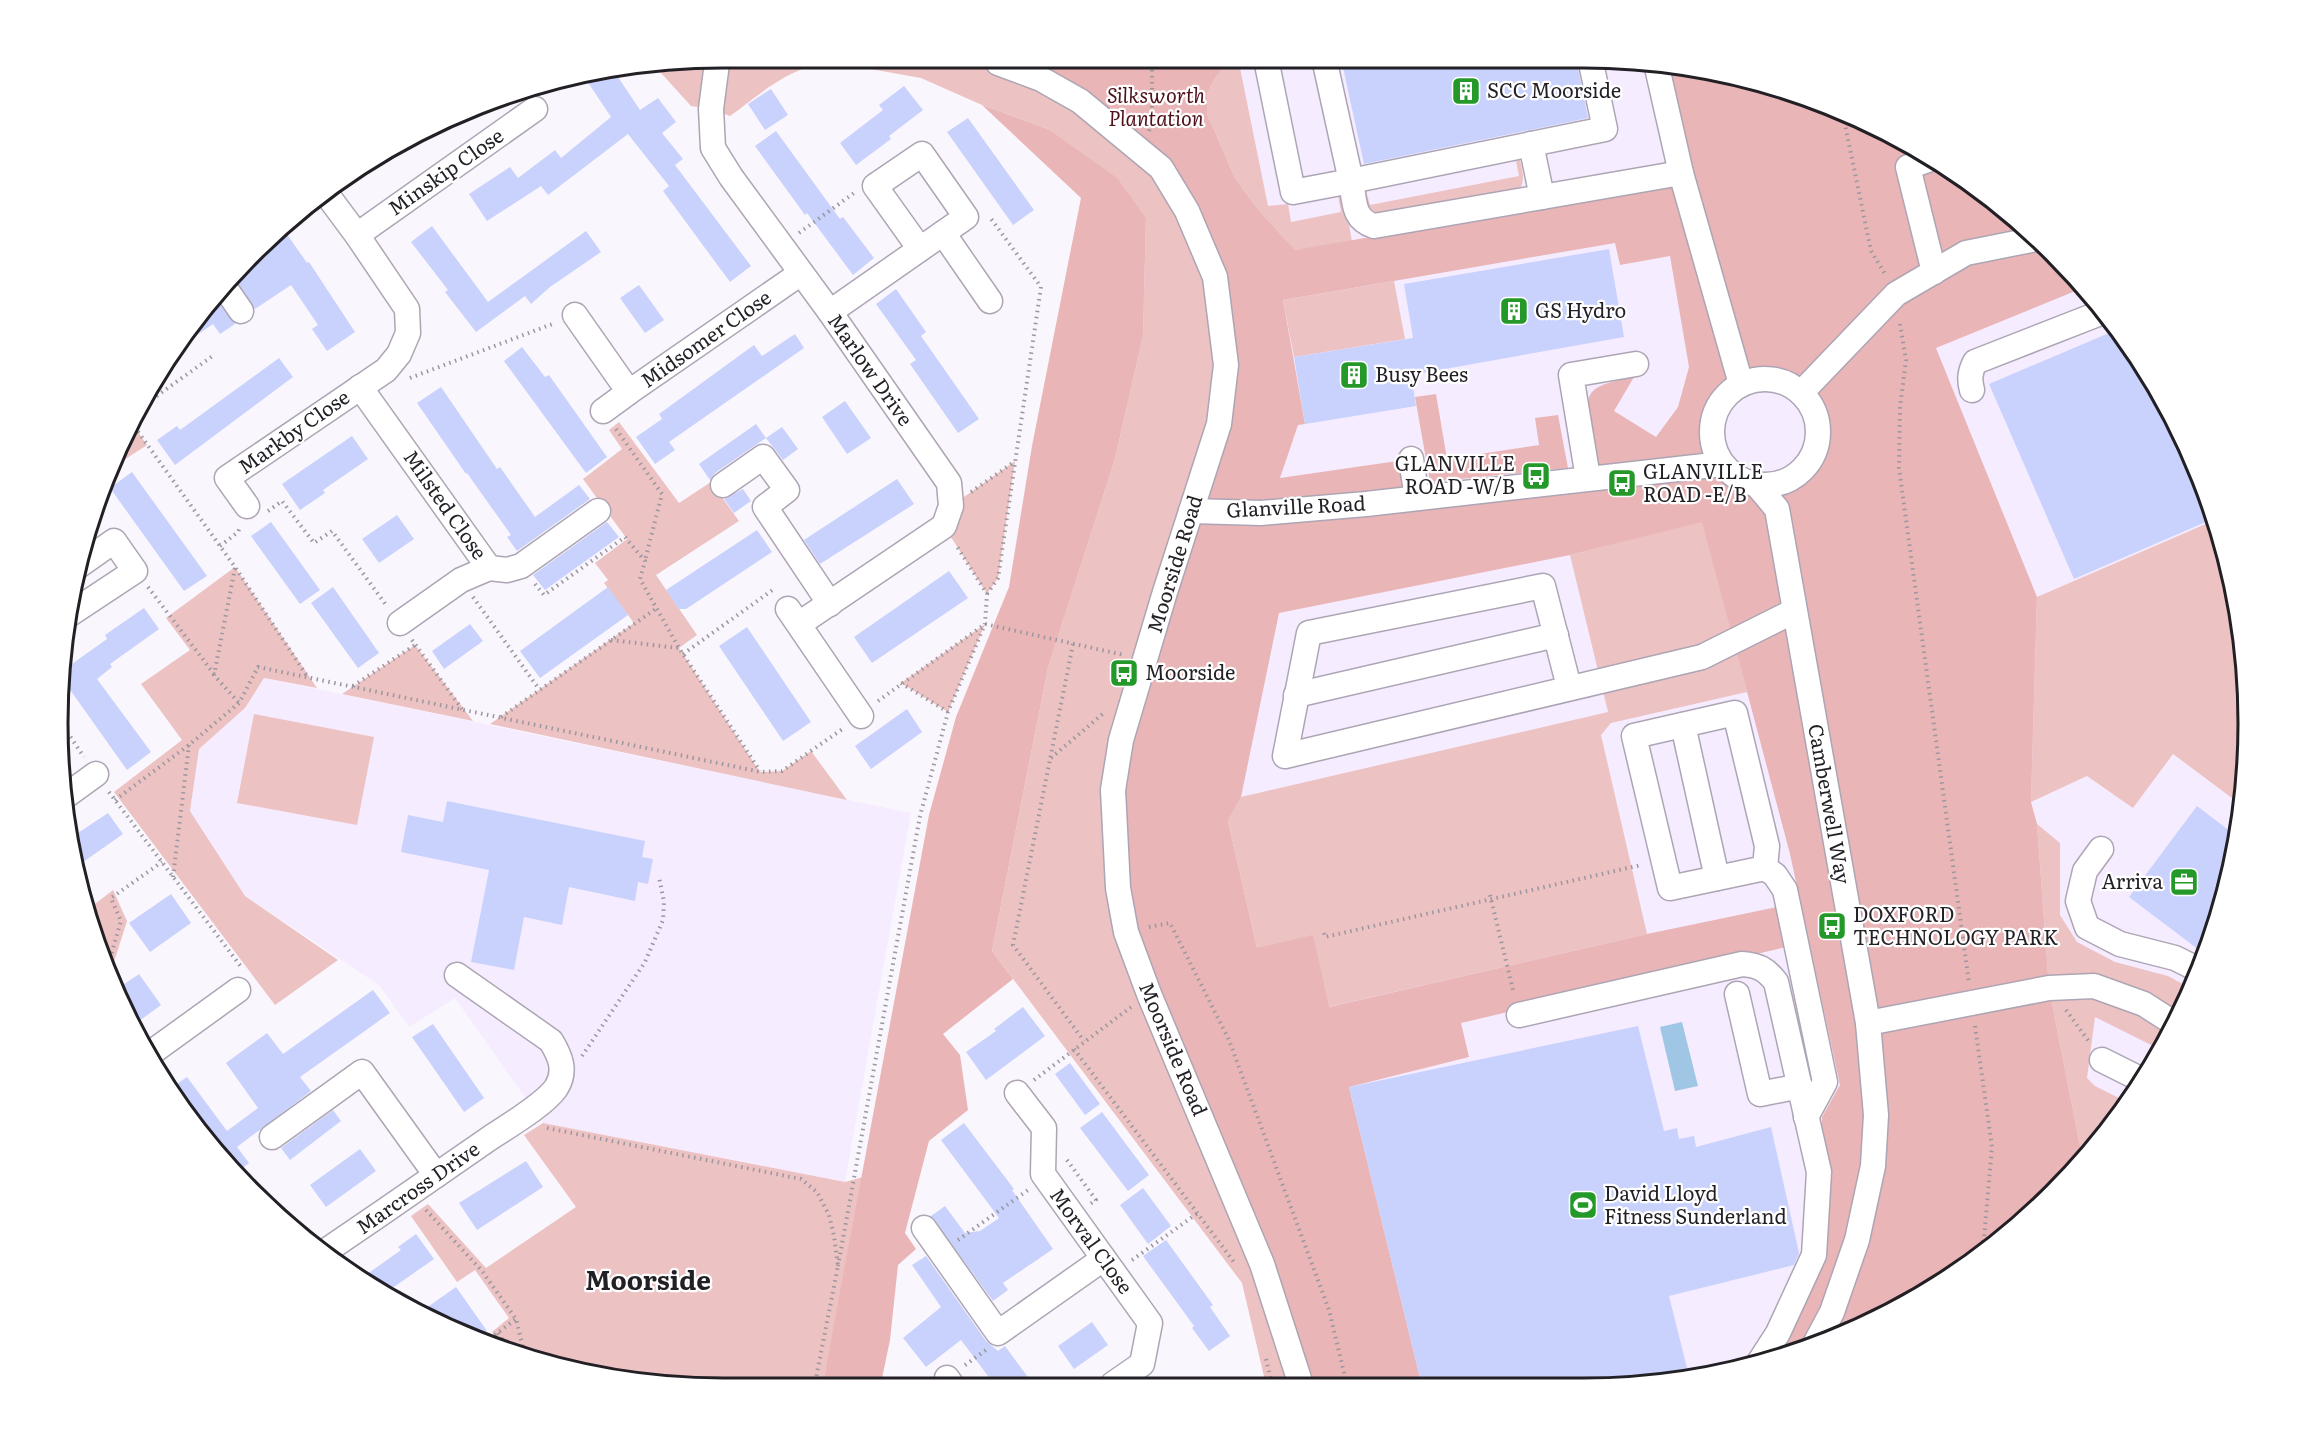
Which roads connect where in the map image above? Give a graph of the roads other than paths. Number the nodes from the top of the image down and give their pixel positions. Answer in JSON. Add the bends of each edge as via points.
{"nodes":[{"id":1,"x":716,"y":68,"type":"edge"},
{"id":2,"x":1011,"y":68,"type":"edge"},
{"id":3,"x":1268,"y":68,"type":"edge"},
{"id":4,"x":1326,"y":68,"type":"edge"},
{"id":5,"x":1593,"y":68,"type":"edge"},
{"id":6,"x":1658,"y":72,"type":"edge"},
{"id":7,"x":535,"y":109,"type":"dead end"},
{"id":8,"x":1532,"y":144,"type":"junction"},
{"id":9,"x":1913,"y":158,"type":"edge"},
{"id":10,"x":1681,"y":174,"type":"junction"},
{"id":11,"x":1351,"y":181,"type":"junction"},
{"id":12,"x":1542,"y":197,"type":"junction"},
{"id":13,"x":330,"y":199,"type":"edge"},
{"id":14,"x":943,"y":233,"type":"junction"},
{"id":15,"x":357,"y":235,"type":"junction"},
{"id":16,"x":2026,"y":241,"type":"edge"},
{"id":17,"x":920,"y":249,"type":"junction"},
{"id":18,"x":1934,"y":272,"type":"junction"},
{"id":19,"x":801,"y":273,"type":"junction"},
{"id":20,"x":228,"y":293,"type":"edge"},
{"id":21,"x":990,"y":301,"type":"dead end"},
{"id":22,"x":241,"y":311,"type":"dead end"},
{"id":23,"x":830,"y":312,"type":"junction"},
{"id":24,"x":575,"y":315,"type":"road end"},
{"id":25,"x":2095,"y":315,"type":"edge"},
{"id":26,"x":1636,"y":364,"type":"dead end"},
{"id":27,"x":1741,"y":384,"type":"junction"},
{"id":28,"x":360,"y":387,"type":"junction"},
{"id":29,"x":1972,"y":390,"type":"dead end"},
{"id":30,"x":629,"y":392,"type":"junction"},
{"id":31,"x":1801,"y":393,"type":"junction"},
{"id":32,"x":603,"y":411,"type":"road end"},
{"id":33,"x":1411,"y":459,"type":"dead end"},
{"id":34,"x":1722,"y":464,"type":"junction"},
{"id":35,"x":1588,"y":478,"type":"junction"},
{"id":36,"x":1790,"y":478,"type":"junction"},
{"id":37,"x":1757,"y":484,"type":"junction"},
{"id":38,"x":723,"y":485,"type":"dead end"},
{"id":39,"x":1417,"y":498,"type":"junction"},
{"id":40,"x":1777,"y":509,"type":"junction"},
{"id":41,"x":597,"y":511,"type":"dead end"},
{"id":42,"x":1191,"y":511,"type":"junction"},
{"id":43,"x":253,"y":515,"type":"road end"},
{"id":44,"x":89,"y":559,"type":"edge"},
{"id":45,"x":489,"y":568,"type":"junction"},
{"id":46,"x":830,"y":604,"type":"junction"},
{"id":47,"x":78,"y":609,"type":"edge"},
{"id":48,"x":1794,"y":611,"type":"junction"},
{"id":49,"x":400,"y":623,"type":"road end"},
{"id":50,"x":1556,"y":636,"type":"junction"},
{"id":51,"x":1569,"y":687,"type":"junction"},
{"id":52,"x":1296,"y":695,"type":"junction"},
{"id":53,"x":861,"y":716,"type":"road end"},
{"id":54,"x":1683,"y":725,"type":"junction"},
{"id":55,"x":96,"y":774,"type":"road end"},
{"id":56,"x":71,"y":792,"type":"edge"},
{"id":57,"x":2101,"y":849,"type":"dead end"},
{"id":58,"x":1765,"y":868,"type":"junction"},
{"id":59,"x":1718,"y":878,"type":"junction"},
{"id":60,"x":2191,"y":966,"type":"edge"},
{"id":61,"x":458,"y":975,"type":"dead end"},
{"id":62,"x":238,"y":990,"type":"road end"},
{"id":63,"x":1737,"y":994,"type":"dead end"},
{"id":64,"x":1519,"y":1015,"type":"road end"},
{"id":65,"x":2167,"y":1019,"type":"edge"},
{"id":66,"x":1868,"y":1023,"type":"junction"},
{"id":67,"x":155,"y":1050,"type":"edge"},
{"id":68,"x":2102,"y":1060,"type":"road end"},
{"id":69,"x":2134,"y":1076,"type":"edge"},
{"id":70,"x":1800,"y":1086,"type":"junction"},
{"id":71,"x":1017,"y":1093,"type":"road end"},
{"id":72,"x":1806,"y":1117,"type":"junction"},
{"id":73,"x":272,"y":1137,"type":"dead end"},
{"id":74,"x":436,"y":1175,"type":"junction"},
{"id":75,"x":924,"y":1228,"type":"dead end"},
{"id":76,"x":331,"y":1247,"type":"edge"},
{"id":77,"x":1108,"y":1266,"type":"junction"},
{"id":78,"x":1821,"y":1332,"type":"edge"},
{"id":79,"x":1767,"y":1351,"type":"edge"},
{"id":80,"x":1124,"y":1378,"type":"edge"},
{"id":81,"x":1299,"y":1378,"type":"edge"}],
"edges":[{"from":1,"to":19,"type":"street","name":"Marlow Drive","via":[[711,109],[713,148]]},
{"from":2,"to":42,"type":"street","name":"Moorside Road","via":[[1080,101],[1161,168],[1187,211],[1215,277],[1226,365],[1219,424]]},
{"from":3,"to":11,"type":"street","via":[[1293,192]]},
{"from":4,"to":11,"type":"street"},
{"from":5,"to":8,"type":"street","via":[[1605,129]]},
{"from":6,"to":10,"type":"street"},
{"from":7,"to":15,"type":"street","name":"Minskip Close"},
{"from":8,"to":11,"type":"street"},
{"from":8,"to":12,"type":"street"},
{"from":9,"to":18,"type":"street"},
{"from":10,"to":12,"type":"street"},
{"from":10,"to":27,"type":"street"},
{"from":11,"to":12,"type":"street","via":[[1358,218],[1374,226]]},
{"from":13,"to":15,"type":"street"},
{"from":14,"to":17,"type":"street"},
{"from":14,"to":17,"type":"street","via":[[966,217],[922,153],[875,186]]},
{"from":14,"to":21,"type":"street"},
{"from":15,"to":28,"type":"street","via":[[406,309],[408,333],[386,370]]},
{"from":16,"to":18,"type":"street","via":[[1966,253]]},
{"from":17,"to":23,"type":"street"},
{"from":18,"to":31,"type":"street","via":[[1896,294]]},
{"from":19,"to":23,"type":"street","name":"Marlow Drive"},
{"from":19,"to":30,"type":"street","name":"Midsomer Close"},
{"from":20,"to":22,"type":"street"},
{"from":23,"to":46,"type":"street","name":"Marlow Drive","via":[[949,483],[947,516]]},
{"from":24,"to":30,"type":"street","name":"Midsomer Close"},
{"from":25,"to":29,"type":"street","via":[[1975,362],[1971,370]]},
{"from":26,"to":35,"type":"street","via":[[1571,375]]},
{"from":27,"to":31,"type":"street","via":[[1775,380]]},
{"from":27,"to":34,"type":"street","via":[[1722,400],[1716,412],[1712,430]]},
{"from":28,"to":43,"type":"street","name":"Markby Close","via":[[227,478]]},
{"from":28,"to":45,"type":"street","name":"Milsted Close"},
{"from":30,"to":32,"type":"street"},
{"from":31,"to":36,"type":"street","via":[[1816,417],[1818,435],[1805,467]]},
{"from":33,"to":39,"type":"street"},
{"from":34,"to":35,"type":"street","name":"Glanville Road"},
{"from":34,"to":37,"type":"street","via":[[1740,479]]},
{"from":35,"to":39,"type":"street","name":"Glanville Road"},
{"from":36,"to":37,"type":"street"},
{"from":36,"to":40,"type":"street"},
{"from":37,"to":40,"type":"street","name":"Camberwell Way"},
{"from":38,"to":46,"type":"street","via":[[763,457],[787,490],[765,507]]},
{"from":39,"to":42,"type":"street","name":"Glanville Road","via":[[1261,513]]},
{"from":40,"to":48,"type":"street","name":"Camberwell Way"},
{"from":41,"to":45,"type":"street","via":[[521,566],[507,570]]},
{"from":42,"to":81,"type":"street","name":"Moorside Road","via":[[1121,740],[1113,790],[1118,888],[1126,932],[1262,1264]]},
{"from":44,"to":47,"type":"street","via":[[114,541],[135,570]]},
{"from":45,"to":49,"type":"street","name":"Milsted Close","via":[[461,580]]},
{"from":46,"to":53,"type":"street","via":[[793,616]]},
{"from":48,"to":51,"type":"street","via":[[1702,657]]},
{"from":48,"to":66,"type":"street","name":"Camberwell Way"},
{"from":50,"to":51,"type":"street"},
{"from":50,"to":52,"type":"street"},
{"from":50,"to":52,"type":"street","via":[[1544,585],[1309,633]]},
{"from":51,"to":52,"type":"street","via":[[1285,756]]},
{"from":54,"to":58,"type":"street","via":[[1735,714],[1767,846]]},
{"from":54,"to":59,"type":"street"},
{"from":54,"to":59,"type":"street","via":[[1635,736],[1670,888]]},
{"from":55,"to":56,"type":"street"},
{"from":57,"to":60,"type":"street","via":[[2085,871],[2078,901],[2087,927],[2120,944]]},
{"from":58,"to":59,"type":"street"},
{"from":58,"to":72,"type":"street","via":[[1785,890],[1825,1082]]},
{"from":61,"to":74,"type":"street","name":"Marcross Drive","via":[[551,1041],[560,1057],[562,1073],[548,1097]]},
{"from":62,"to":67,"type":"street"},
{"from":63,"to":70,"type":"street","via":[[1760,1094]]},
{"from":64,"to":70,"type":"street","via":[[1742,964],[1757,965],[1776,982]]},
{"from":65,"to":66,"type":"street","via":[[2144,1004],[2094,986],[2049,988]]},
{"from":66,"to":78,"type":"street","name":"Camberwell Way","via":[[1876,1115],[1873,1166],[1857,1240]]},
{"from":68,"to":69,"type":"street"},
{"from":70,"to":72,"type":"street"},
{"from":71,"to":77,"type":"street","name":"Morval Close","via":[[1044,1128],[1043,1174]]},
{"from":72,"to":79,"type":"street","via":[[1819,1172],[1814,1255]]},
{"from":73,"to":74,"type":"street","via":[[362,1072]]},
{"from":74,"to":76,"type":"street","name":"Marcross Drive"},
{"from":75,"to":77,"type":"street","via":[[998,1333]]},
{"from":77,"to":80,"type":"street","name":"Morval Close","via":[[1150,1323],[1142,1364]]}]}
